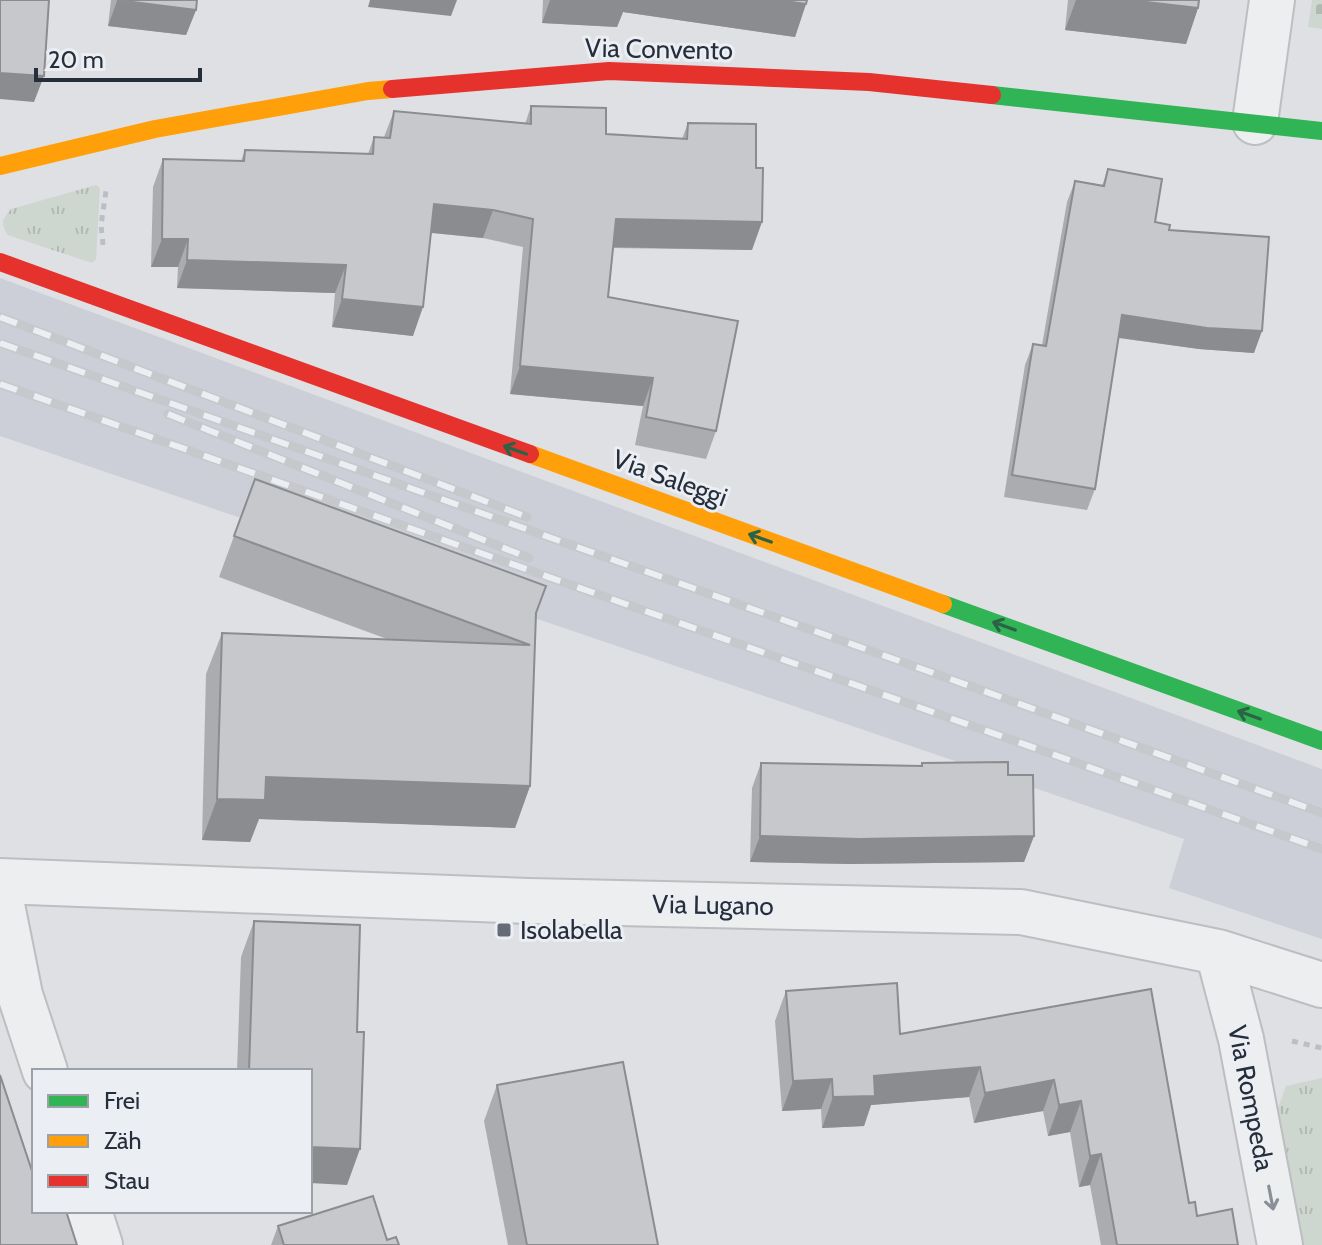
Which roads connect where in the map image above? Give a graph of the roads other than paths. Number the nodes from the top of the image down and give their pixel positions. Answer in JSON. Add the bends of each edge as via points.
{"nodes":[{"id":1,"x":1272,"y":0,"type":"edge"},
{"id":2,"x":1255,"y":122,"type":"junction"},
{"id":3,"x":1322,"y":131,"type":"edge"},
{"id":4,"x":0,"y":166,"type":"edge"},
{"id":5,"x":0,"y":262,"type":"edge"},
{"id":6,"x":1322,"y":741,"type":"edge"},
{"id":7,"x":0,"y":881,"type":"edge"},
{"id":8,"x":0,"y":895,"type":"edge"},
{"id":9,"x":1218,"y":952,"type":"junction"},
{"id":10,"x":1322,"y":985,"type":"edge"},
{"id":11,"x":44,"y":1069,"type":"edge"},
{"id":12,"x":90,"y":1213,"type":"edge"},
{"id":13,"x":100,"y":1245,"type":"edge"},
{"id":14,"x":1280,"y":1245,"type":"edge"}],
"edges":[{"from":1,"to":2,"type":"street"},
{"from":2,"to":3,"type":"street","name":"Via Convento"},
{"from":2,"to":4,"type":"street","name":"Via Convento","via":[[869,82],[609,71],[368,91],[155,129]]},
{"from":6,"to":5,"type":"street","name":"Via Saleggi","one_way":true},
{"from":7,"to":9,"type":"street","name":"Via Lugano","via":[[1021,912]]},
{"from":8,"to":11,"type":"street","via":[[20,995]]},
{"from":9,"to":10,"type":"street","name":"Via Lugano"},
{"from":9,"to":14,"type":"street","name":"Via Rompeda","one_way":true,"via":[[1241,1039]]},
{"from":12,"to":13,"type":"street"}]}
